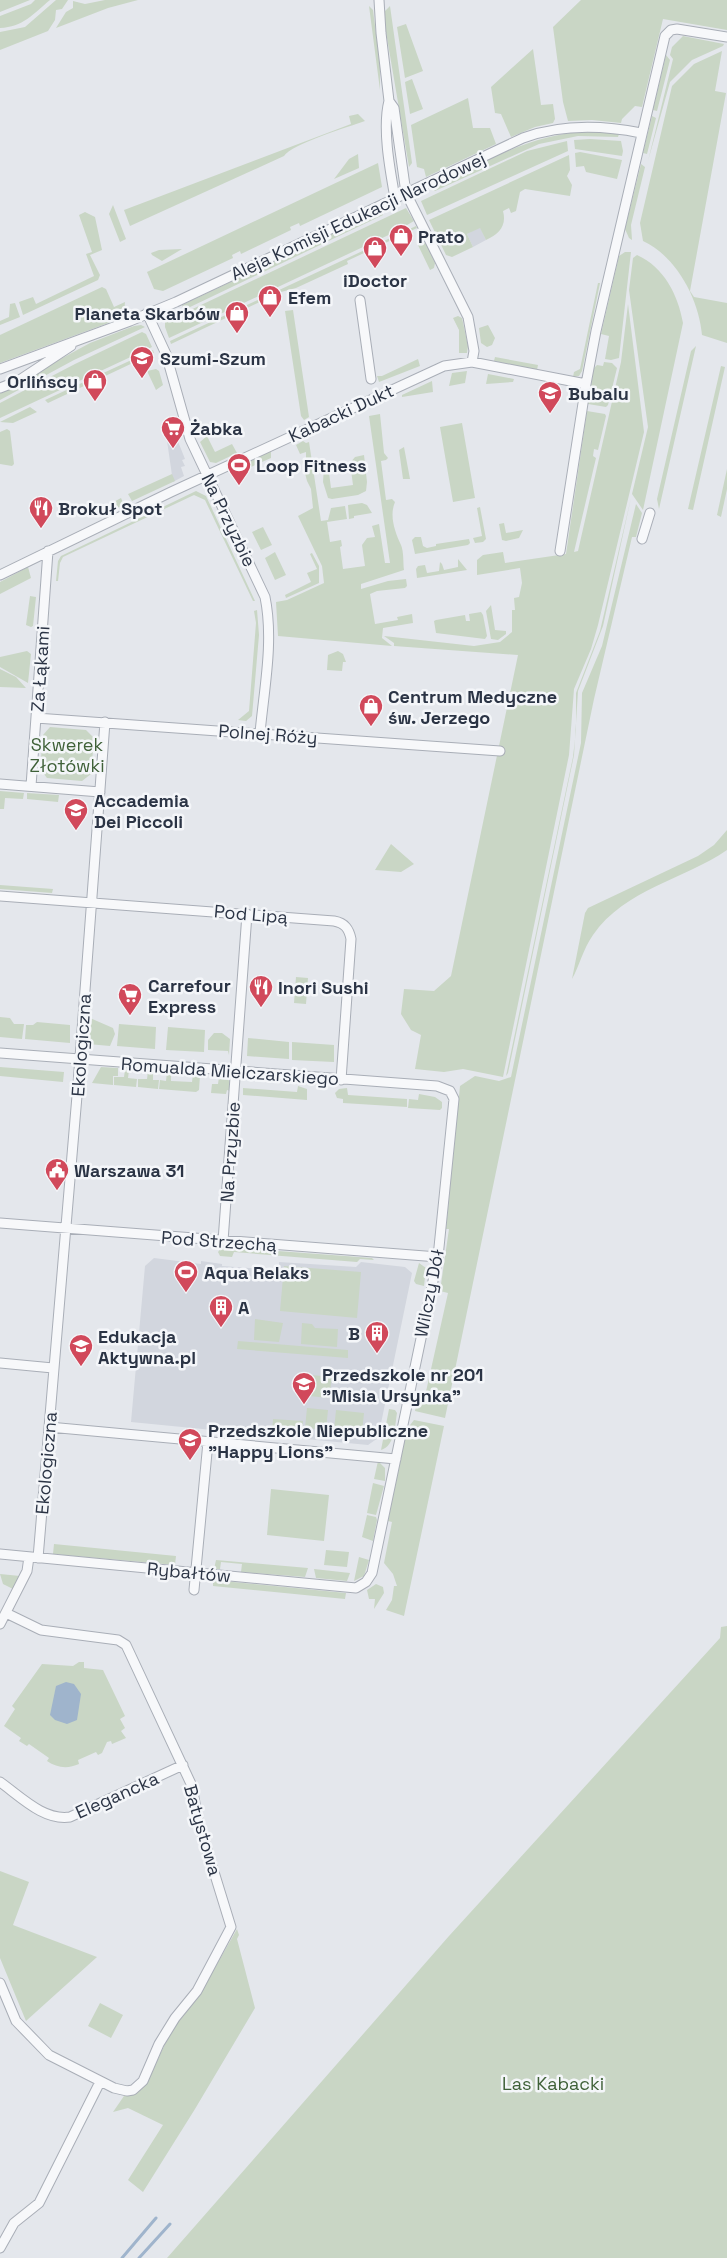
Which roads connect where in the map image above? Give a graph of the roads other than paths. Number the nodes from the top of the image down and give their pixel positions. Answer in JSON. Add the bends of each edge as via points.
{"nodes":[{"id":1,"x":379,"y":0,"type":"edge"},
{"id":2,"x":727,"y":36,"type":"edge"},
{"id":3,"x":390,"y":101,"type":"junction"},
{"id":4,"x":641,"y":133,"type":"junction"},
{"id":5,"x":406,"y":193,"type":"junction"},
{"id":6,"x":396,"y":198,"type":"junction"},
{"id":7,"x":360,"y":300,"type":"dead end"},
{"id":8,"x":148,"y":314,"type":"junction"},
{"id":9,"x":82,"y":339,"type":"junction"},
{"id":10,"x":472,"y":362,"type":"junction"},
{"id":11,"x":0,"y":369,"type":"edge"},
{"id":12,"x":371,"y":379,"type":"dead end"},
{"id":13,"x":586,"y":384,"type":"junction"},
{"id":14,"x":0,"y":388,"type":"edge"},
{"id":15,"x":208,"y":475,"type":"junction"},
{"id":16,"x":650,"y":513,"type":"dead end"},
{"id":17,"x":642,"y":539,"type":"dead end"},
{"id":18,"x":48,"y":551,"type":"junction"},
{"id":19,"x":560,"y":551,"type":"dead end"},
{"id":20,"x":0,"y":575,"type":"edge"},
{"id":21,"x":36,"y":718,"type":"junction"},
{"id":22,"x":105,"y":722,"type":"junction"},
{"id":23,"x":260,"y":733,"type":"junction"},
{"id":24,"x":500,"y":751,"type":"dead end"},
{"id":25,"x":0,"y":784,"type":"edge"},
{"id":26,"x":31,"y":786,"type":"junction"},
{"id":27,"x":100,"y":792,"type":"junction"},
{"id":28,"x":0,"y":896,"type":"edge"},
{"id":29,"x":91,"y":901,"type":"junction"},
{"id":30,"x":247,"y":914,"type":"junction"},
{"id":31,"x":0,"y":1054,"type":"edge"},
{"id":32,"x":80,"y":1059,"type":"junction"},
{"id":33,"x":236,"y":1071,"type":"junction"},
{"id":34,"x":341,"y":1080,"type":"junction"},
{"id":35,"x":454,"y":1099,"type":"joint"},
{"id":36,"x":0,"y":1223,"type":"edge"},
{"id":37,"x":66,"y":1230,"type":"junction"},
{"id":38,"x":223,"y":1241,"type":"junction"},
{"id":39,"x":438,"y":1257,"type":"junction"},
{"id":40,"x":0,"y":1363,"type":"edge"},
{"id":41,"x":53,"y":1368,"type":"junction"},
{"id":42,"x":48,"y":1427,"type":"junction"},
{"id":43,"x":208,"y":1442,"type":"junction"},
{"id":44,"x":396,"y":1459,"type":"junction"},
{"id":45,"x":0,"y":1554,"type":"edge"},
{"id":46,"x":33,"y":1557,"type":"junction"},
{"id":47,"x":195,"y":1573,"type":"junction"},
{"id":48,"x":372,"y":1573,"type":"joint"},
{"id":49,"x":194,"y":1590,"type":"dead end"},
{"id":50,"x":6,"y":1613,"type":"junction"},
{"id":51,"x":0,"y":1624,"type":"edge"},
{"id":52,"x":183,"y":1765,"type":"junction"},
{"id":53,"x":0,"y":1782,"type":"edge"},
{"id":54,"x":0,"y":1982,"type":"edge"},
{"id":55,"x":100,"y":2082,"type":"junction"},
{"id":56,"x":0,"y":2248,"type":"edge"}],
"edges":[{"from":1,"to":3,"type":"street"},
{"from":2,"to":4,"type":"street","via":[[676,29],[667,32]]},
{"from":3,"to":5,"type":"street","via":[[394,108]]},
{"from":3,"to":6,"type":"street","via":[[386,112]]},
{"from":4,"to":5,"type":"street","name":"Aleja Komisji Edukacji Narodowej","via":[[603,128],[560,128],[542,132]]},
{"from":4,"to":13,"type":"street"},
{"from":5,"to":6,"type":"street","name":"Aleja Komisji Edukacji Narodowej"},
{"from":5,"to":10,"type":"street","via":[[468,317],[474,351]]},
{"from":6,"to":8,"type":"street","name":"Aleja Komisji Edukacji Narodowej"},
{"from":7,"to":12,"type":"street"},
{"from":8,"to":9,"type":"street","name":"Aleja Komisji Edukacji Narodowej"},
{"from":8,"to":15,"type":"street","name":"Na Przyzbie","via":[[166,354],[186,430]]},
{"from":9,"to":11,"type":"street","name":"Aleja Komisji Edukacji Narodowej"},
{"from":9,"to":14,"type":"street","name":"Aleja Komisji Edukacji Narodowej"},
{"from":10,"to":13,"type":"street","name":"Kabacki Dukt"},
{"from":10,"to":15,"type":"street","name":"Kabacki Dukt","via":[[444,366]]},
{"from":13,"to":19,"type":"street"},
{"from":15,"to":18,"type":"street","name":"Kabacki Dukt"},
{"from":15,"to":23,"type":"street","name":"Na Przyzbie","via":[[263,590],[268,610],[269,639]]},
{"from":16,"to":17,"type":"street"},
{"from":18,"to":20,"type":"street","name":"Kabacki Dukt"},
{"from":18,"to":21,"type":"street","name":"Za Łąkami"},
{"from":21,"to":22,"type":"street","name":"Polnej Róży"},
{"from":21,"to":26,"type":"street","name":"Za Łąkami"},
{"from":22,"to":23,"type":"street","name":"Polnej Róży"},
{"from":22,"to":27,"type":"street","name":"Ekologiczna"},
{"from":23,"to":24,"type":"street","name":"Polnej Róży"},
{"from":25,"to":26,"type":"street"},
{"from":26,"to":27,"type":"street"},
{"from":27,"to":29,"type":"street","name":"Ekologiczna"},
{"from":28,"to":29,"type":"street","name":"Pod Lipą"},
{"from":29,"to":30,"type":"street","name":"Pod Lipą"},
{"from":29,"to":32,"type":"street","name":"Ekologiczna"},
{"from":30,"to":33,"type":"street","name":"Na Przyzbie"},
{"from":30,"to":34,"type":"street","name":"Pod Lipą","via":[[334,921],[348,928],[351,939]]},
{"from":31,"to":32,"type":"street","name":"Romualda Mielczarskiego"},
{"from":32,"to":33,"type":"street","name":"Romualda Mielczarskiego"},
{"from":32,"to":37,"type":"street","name":"Ekologiczna"},
{"from":33,"to":34,"type":"street","name":"Romualda Mielczarskiego"},
{"from":33,"to":38,"type":"street","name":"Na Przyzbie"},
{"from":34,"to":35,"type":"street","name":"Romualda Mielczarskiego","via":[[445,1087]]},
{"from":35,"to":39,"type":"street","name":"Wilczy Dół"},
{"from":36,"to":37,"type":"street","name":"Pod Strzechą"},
{"from":37,"to":38,"type":"street","name":"Pod Strzechą"},
{"from":37,"to":41,"type":"street","name":"Ekologiczna"},
{"from":38,"to":39,"type":"street","name":"Pod Strzechą"},
{"from":39,"to":44,"type":"street","name":"Wilczy Dół"},
{"from":40,"to":41,"type":"street"},
{"from":41,"to":42,"type":"street","name":"Ekologiczna"},
{"from":42,"to":43,"type":"street"},
{"from":42,"to":46,"type":"street","name":"Ekologiczna"},
{"from":43,"to":44,"type":"street"},
{"from":43,"to":47,"type":"street"},
{"from":44,"to":48,"type":"street","name":"Wilczy Dół"},
{"from":45,"to":46,"type":"street","name":"Rybałtów"},
{"from":46,"to":47,"type":"street","name":"Rybałtów"},
{"from":46,"to":50,"type":"street","name":"Ekologiczna"},
{"from":47,"to":48,"type":"street","name":"Rybałtów","via":[[356,1588]]},
{"from":47,"to":49,"type":"street"},
{"from":50,"to":51,"type":"street","name":"Ekologiczna"},
{"from":50,"to":52,"type":"street","name":"Batystowa","via":[[40,1630],[123,1642]]},
{"from":52,"to":53,"type":"street","name":"Elegancka","via":[[70,1817],[60,1818],[48,1816]]},
{"from":52,"to":55,"type":"street","name":"Batystowa","via":[[227,1908],[230,1931],[197,1991],[159,2044],[143,2081],[127,2091]]},
{"from":54,"to":55,"type":"street","via":[[16,2021],[26,2034],[54,2059]]},
{"from":55,"to":56,"type":"street","via":[[39,2203],[14,2223]]}]}
